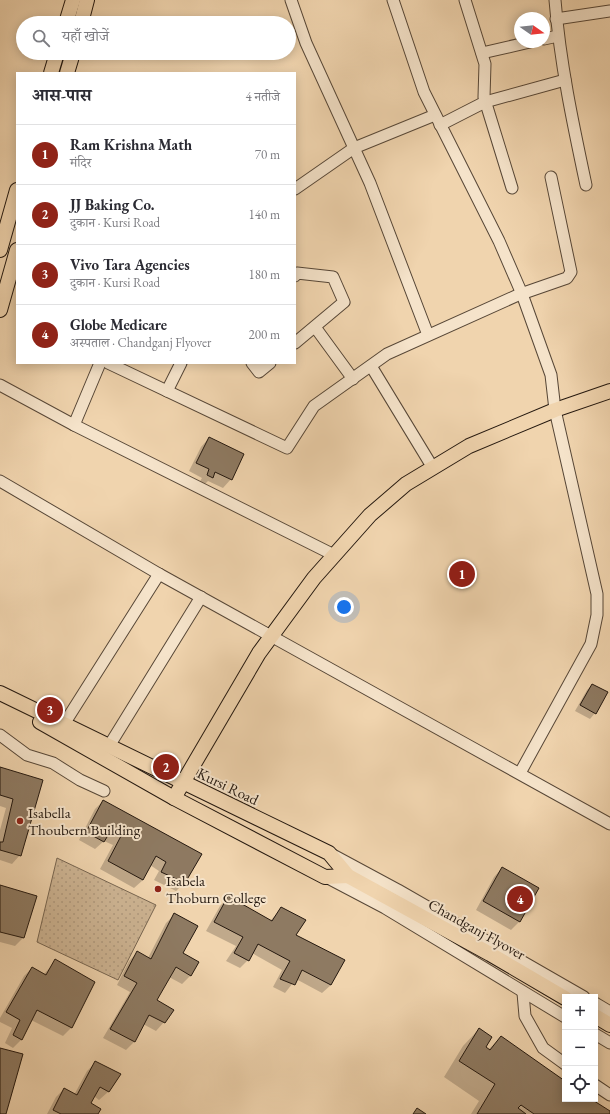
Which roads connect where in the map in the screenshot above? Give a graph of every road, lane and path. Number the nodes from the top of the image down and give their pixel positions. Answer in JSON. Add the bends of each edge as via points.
{"nodes":[{"id":1,"x":73,"y":0,"type":"edge"},
{"id":2,"x":88,"y":0,"type":"edge"},
{"id":3,"x":291,"y":0,"type":"edge"},
{"id":4,"x":393,"y":0,"type":"edge"},
{"id":5,"x":465,"y":0,"type":"edge"},
{"id":6,"x":554,"y":0,"type":"edge"},
{"id":7,"x":610,"y":11,"type":"edge"},
{"id":8,"x":68,"y":16,"type":"edge"},
{"id":9,"x":83,"y":16,"type":"edge"},
{"id":10,"x":556,"y":19,"type":"junction"},
{"id":11,"x":558,"y":36,"type":"junction"},
{"id":12,"x":550,"y":38,"type":"edge"},
{"id":13,"x":514,"y":46,"type":"edge"},
{"id":14,"x":482,"y":53,"type":"junction"},
{"id":15,"x":55,"y":60,"type":"edge"},
{"id":16,"x":71,"y":60,"type":"edge"},
{"id":17,"x":51,"y":72,"type":"edge"},
{"id":18,"x":67,"y":72,"type":"edge"},
{"id":19,"x":565,"y":80,"type":"junction"},
{"id":20,"x":485,"y":102,"type":"junction"},
{"id":21,"x":438,"y":120,"type":"junction"},
{"id":22,"x":354,"y":148,"type":"junction"},
{"id":23,"x":551,"y":178,"type":"dead end"},
{"id":24,"x":586,"y":185,"type":"dead end"},
{"id":25,"x":296,"y":188,"type":"edge"},
{"id":26,"x":512,"y":188,"type":"dead end"},
{"id":27,"x":16,"y":193,"type":"edge"},
{"id":28,"x":1,"y":241,"type":"edge"},
{"id":29,"x":16,"y":254,"type":"edge"},
{"id":30,"x":296,"y":273,"type":"edge"},
{"id":31,"x":522,"y":294,"type":"junction"},
{"id":32,"x":0,"y":310,"type":"edge"},
{"id":33,"x":315,"y":327,"type":"junction"},
{"id":34,"x":428,"y":335,"type":"junction"},
{"id":35,"x":296,"y":342,"type":"edge"},
{"id":36,"x":100,"y":364,"type":"edge"},
{"id":37,"x":110,"y":364,"type":"edge"},
{"id":38,"x":180,"y":364,"type":"edge"},
{"id":39,"x":253,"y":364,"type":"edge"},
{"id":40,"x":269,"y":364,"type":"edge"},
{"id":41,"x":371,"y":366,"type":"junction"},
{"id":42,"x":353,"y":379,"type":"junction"},
{"id":43,"x":0,"y":385,"type":"edge"},
{"id":44,"x":167,"y":391,"type":"junction"},
{"id":45,"x":610,"y":391,"type":"edge"},
{"id":46,"x":555,"y":410,"type":"junction"},
{"id":47,"x":74,"y":425,"type":"junction"},
{"id":48,"x":433,"y":468,"type":"junction"},
{"id":49,"x":0,"y":481,"type":"edge"},
{"id":50,"x":334,"y":555,"type":"junction"},
{"id":51,"x":158,"y":574,"type":"junction"},
{"id":52,"x":201,"y":597,"type":"junction"},
{"id":53,"x":272,"y":635,"type":"junction"},
{"id":54,"x":0,"y":693,"type":"edge"},
{"id":55,"x":0,"y":699,"type":"edge"},
{"id":56,"x":64,"y":724,"type":"junction"},
{"id":57,"x":0,"y":735,"type":"edge"},
{"id":58,"x":109,"y":746,"type":"junction"},
{"id":59,"x":520,"y":774,"type":"junction"},
{"id":60,"x":183,"y":783,"type":"junction"},
{"id":61,"x":104,"y":791,"type":"dead end"},
{"id":62,"x":174,"y":798,"type":"junction"},
{"id":63,"x":610,"y":824,"type":"edge"},
{"id":64,"x":329,"y":853,"type":"junction"},
{"id":65,"x":325,"y":876,"type":"junction"},
{"id":66,"x":348,"y":876,"type":"junction"},
{"id":67,"x":372,"y":889,"type":"joint"},
{"id":68,"x":523,"y":993,"type":"junction"},
{"id":69,"x":579,"y":994,"type":"edge"},
{"id":70,"x":562,"y":996,"type":"edge"},
{"id":71,"x":598,"y":1005,"type":"edge"},
{"id":72,"x":610,"y":1012,"type":"edge"},
{"id":73,"x":562,"y":1015,"type":"edge"},
{"id":74,"x":598,"y":1018,"type":"edge"},
{"id":75,"x":610,"y":1025,"type":"edge"},
{"id":76,"x":598,"y":1036,"type":"edge"},
{"id":77,"x":610,"y":1043,"type":"edge"},
{"id":78,"x":562,"y":1062,"type":"edge"},
{"id":79,"x":598,"y":1087,"type":"edge"},
{"id":80,"x":610,"y":1095,"type":"edge"}],
"edges":[{"from":1,"to":8,"type":"main road"},
{"from":2,"to":9,"type":"main road"},
{"from":3,"to":22,"type":"street","via":[[306,43]]},
{"from":4,"to":21,"type":"street","via":[[424,92]]},
{"from":5,"to":14,"type":"street"},
{"from":6,"to":10,"type":"street"},
{"from":7,"to":10,"type":"street"},
{"from":10,"to":11,"type":"street"},
{"from":11,"to":12,"type":"street"},
{"from":11,"to":19,"type":"street"},
{"from":13,"to":14,"type":"street"},
{"from":14,"to":20,"type":"street","via":[[485,64]]},
{"from":15,"to":17,"type":"main road"},
{"from":16,"to":18,"type":"main road"},
{"from":19,"to":20,"type":"street"},
{"from":19,"to":24,"type":"street"},
{"from":20,"to":21,"type":"street"},
{"from":20,"to":26,"type":"street"},
{"from":21,"to":22,"type":"street"},
{"from":21,"to":31,"type":"street","via":[[499,241]]},
{"from":22,"to":25,"type":"street"},
{"from":22,"to":34,"type":"street"},
{"from":23,"to":31,"type":"street","via":[[571,272],[567,278]]},
{"from":27,"to":28,"type":"main road"},
{"from":29,"to":32,"type":"main road"},
{"from":30,"to":33,"type":"street","via":[[333,277],[344,302]]},
{"from":31,"to":34,"type":"street"},
{"from":31,"to":46,"type":"street","via":[[551,375]]},
{"from":33,"to":35,"type":"street"},
{"from":33,"to":42,"type":"street"},
{"from":34,"to":41,"type":"street","via":[[387,354]]},
{"from":36,"to":47,"type":"street"},
{"from":37,"to":44,"type":"street"},
{"from":38,"to":44,"type":"street"},
{"from":39,"to":40,"type":"street","via":[[259,372]]},
{"from":41,"to":42,"type":"street"},
{"from":41,"to":48,"type":"street"},
{"from":42,"to":44,"type":"street","via":[[314,406],[287,448]]},
{"from":43,"to":47,"type":"street"},
{"from":45,"to":46,"type":"main road"},
{"from":46,"to":48,"type":"main road","via":[[469,446]]},
{"from":46,"to":59,"type":"street","via":[[598,594],[597,615],[591,644]]},
{"from":47,"to":50,"type":"street"},
{"from":48,"to":50,"type":"main road","via":[[406,484],[370,515]]},
{"from":49,"to":51,"type":"street"},
{"from":50,"to":53,"type":"main road"},
{"from":51,"to":52,"type":"street"},
{"from":51,"to":56,"type":"street"},
{"from":52,"to":53,"type":"street"},
{"from":52,"to":58,"type":"street"},
{"from":53,"to":59,"type":"street"},
{"from":53,"to":60,"type":"main road"},
{"from":54,"to":56,"type":"main road","name":"Kursi Road"},
{"from":55,"to":62,"type":"main road","name":"Kursi Road"},
{"from":56,"to":58,"type":"main road","name":"Kursi Road"},
{"from":57,"to":61,"type":"street","via":[[27,755],[53,763]]},
{"from":58,"to":60,"type":"main road","name":"Kursi Road"},
{"from":59,"to":63,"type":"street"},
{"from":60,"to":62,"type":"main road"},
{"from":60,"to":64,"type":"main road","name":"Kursi Road"},
{"from":62,"to":65,"type":"main road","name":"Kursi Road"},
{"from":64,"to":66,"type":"main road","name":"Kursi Road"},
{"from":64,"to":69,"type":"street"},
{"from":65,"to":66,"type":"main road","name":"Kursi Road"},
{"from":65,"to":68,"type":"street","via":[[385,908]]},
{"from":66,"to":67,"type":"main road","name":"Kursi Road"},
{"from":67,"to":70,"type":"main road","name":"Chandganj Flyover"},
{"from":68,"to":73,"type":"street"},
{"from":68,"to":78,"type":"street","via":[[525,1016],[543,1048]]},
{"from":71,"to":72,"type":"street"},
{"from":74,"to":75,"type":"main road"},
{"from":76,"to":77,"type":"street"},
{"from":79,"to":80,"type":"street"}]}
